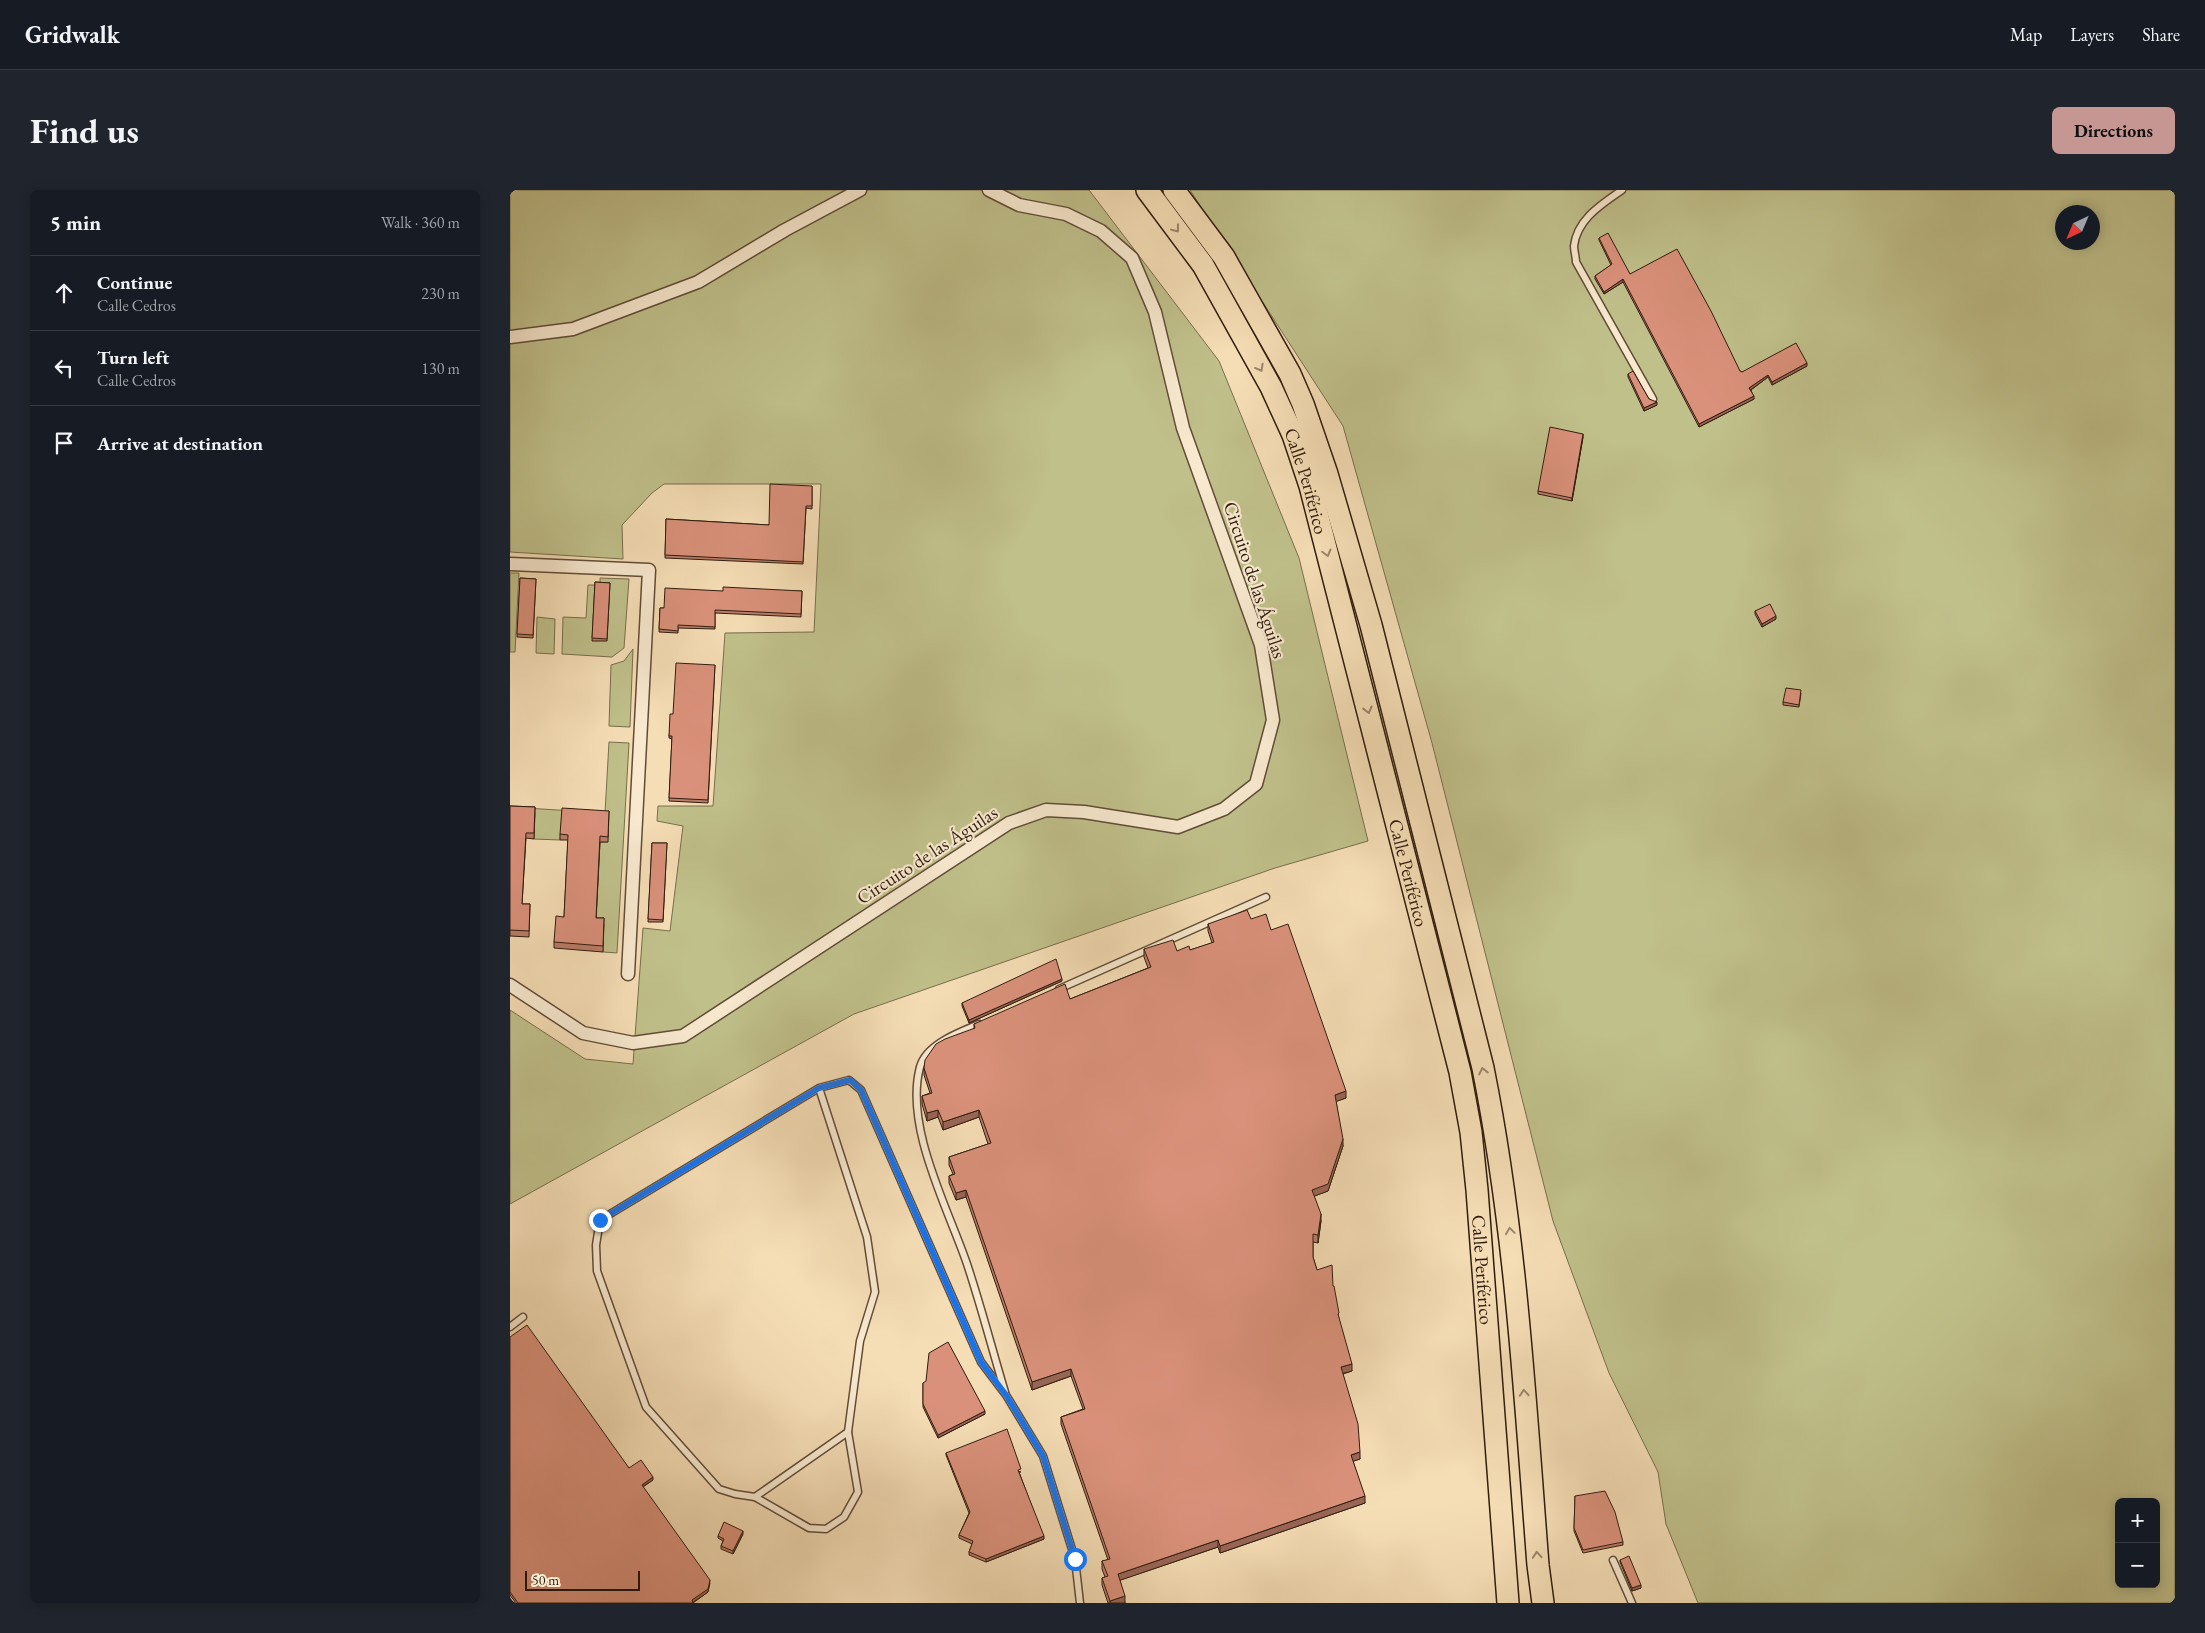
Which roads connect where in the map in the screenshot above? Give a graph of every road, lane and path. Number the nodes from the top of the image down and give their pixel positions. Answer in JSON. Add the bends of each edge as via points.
{"nodes":[{"id":1,"x":860,"y":190,"type":"edge"},
{"id":2,"x":988,"y":190,"type":"edge"},
{"id":3,"x":1147,"y":190,"type":"edge"},
{"id":4,"x":1174,"y":190,"type":"edge"},
{"id":5,"x":1622,"y":190,"type":"edge"},
{"id":6,"x":510,"y":337,"type":"edge"},
{"id":7,"x":1653,"y":400,"type":"edge"},
{"id":8,"x":510,"y":564,"type":"edge"},
{"id":9,"x":1266,"y":898,"type":"dead end"},
{"id":10,"x":628,"y":974,"type":"dead end"},
{"id":11,"x":510,"y":985,"type":"edge"},
{"id":12,"x":1048,"y":993,"type":"edge"},
{"id":13,"x":985,"y":1021,"type":"edge"},
{"id":14,"x":819,"y":1088,"type":"junction"},
{"id":15,"x":523,"y":1317,"type":"dead end"},
{"id":16,"x":510,"y":1327,"type":"edge"},
{"id":17,"x":1006,"y":1395,"type":"junction"},
{"id":18,"x":848,"y":1432,"type":"junction"},
{"id":19,"x":755,"y":1497,"type":"junction"},
{"id":20,"x":1613,"y":1560,"type":"dead end"},
{"id":21,"x":1544,"y":1598,"type":"edge"},
{"id":22,"x":1080,"y":1603,"type":"edge"},
{"id":23,"x":1508,"y":1603,"type":"edge"},
{"id":24,"x":1632,"y":1603,"type":"edge"}],
"edges":[{"from":1,"to":6,"type":"street","via":[[698,282],[572,329]]},
{"from":2,"to":11,"type":"street","name":"Circuito de las Águilas","via":[[1020,205],[1066,214],[1101,230],[1132,258],[1155,312],[1183,428],[1261,645],[1273,720],[1256,784],[1224,809],[1178,827],[1084,812],[1046,810],[1009,823],[683,1036],[633,1043],[583,1033]]},
{"from":3,"to":23,"type":"highway","name":"Calle Periférico","one_way":true,"via":[[1203,265],[1271,386],[1293,435],[1310,486],[1345,620],[1460,1072],[1471,1132]]},
{"from":21,"to":4,"type":"highway","name":"Calle Periférico","one_way":true,"via":[[1538,1565],[1518,1300],[1495,1129],[1483,1068],[1371,625],[1327,474],[1290,374],[1224,257]]},
{"from":5,"to":7,"type":"lane","via":[[1596,208],[1581,226],[1574,246],[1576,262]]},
{"from":8,"to":10,"type":"street","via":[[649,570]]},
{"from":9,"to":12,"type":"lane"},
{"from":13,"to":17,"type":"lane","via":[[932,1048],[920,1066],[916,1100],[926,1157],[967,1264]]},
{"from":14,"to":17,"type":"lane","via":[[850,1080],[861,1090],[981,1362]]},
{"from":14,"to":18,"type":"lane","via":[[867,1237],[874,1292],[860,1341]]},
{"from":14,"to":19,"type":"lane","via":[[600,1220],[596,1245],[597,1271],[646,1407],[719,1489]]},
{"from":15,"to":16,"type":"lane"},
{"from":17,"to":22,"type":"lane","via":[[1043,1456],[1075,1559]]},
{"from":18,"to":19,"type":"lane"},
{"from":18,"to":19,"type":"lane","via":[[858,1492],[844,1517],[826,1529],[809,1528]]},
{"from":20,"to":24,"type":"lane"}]}
